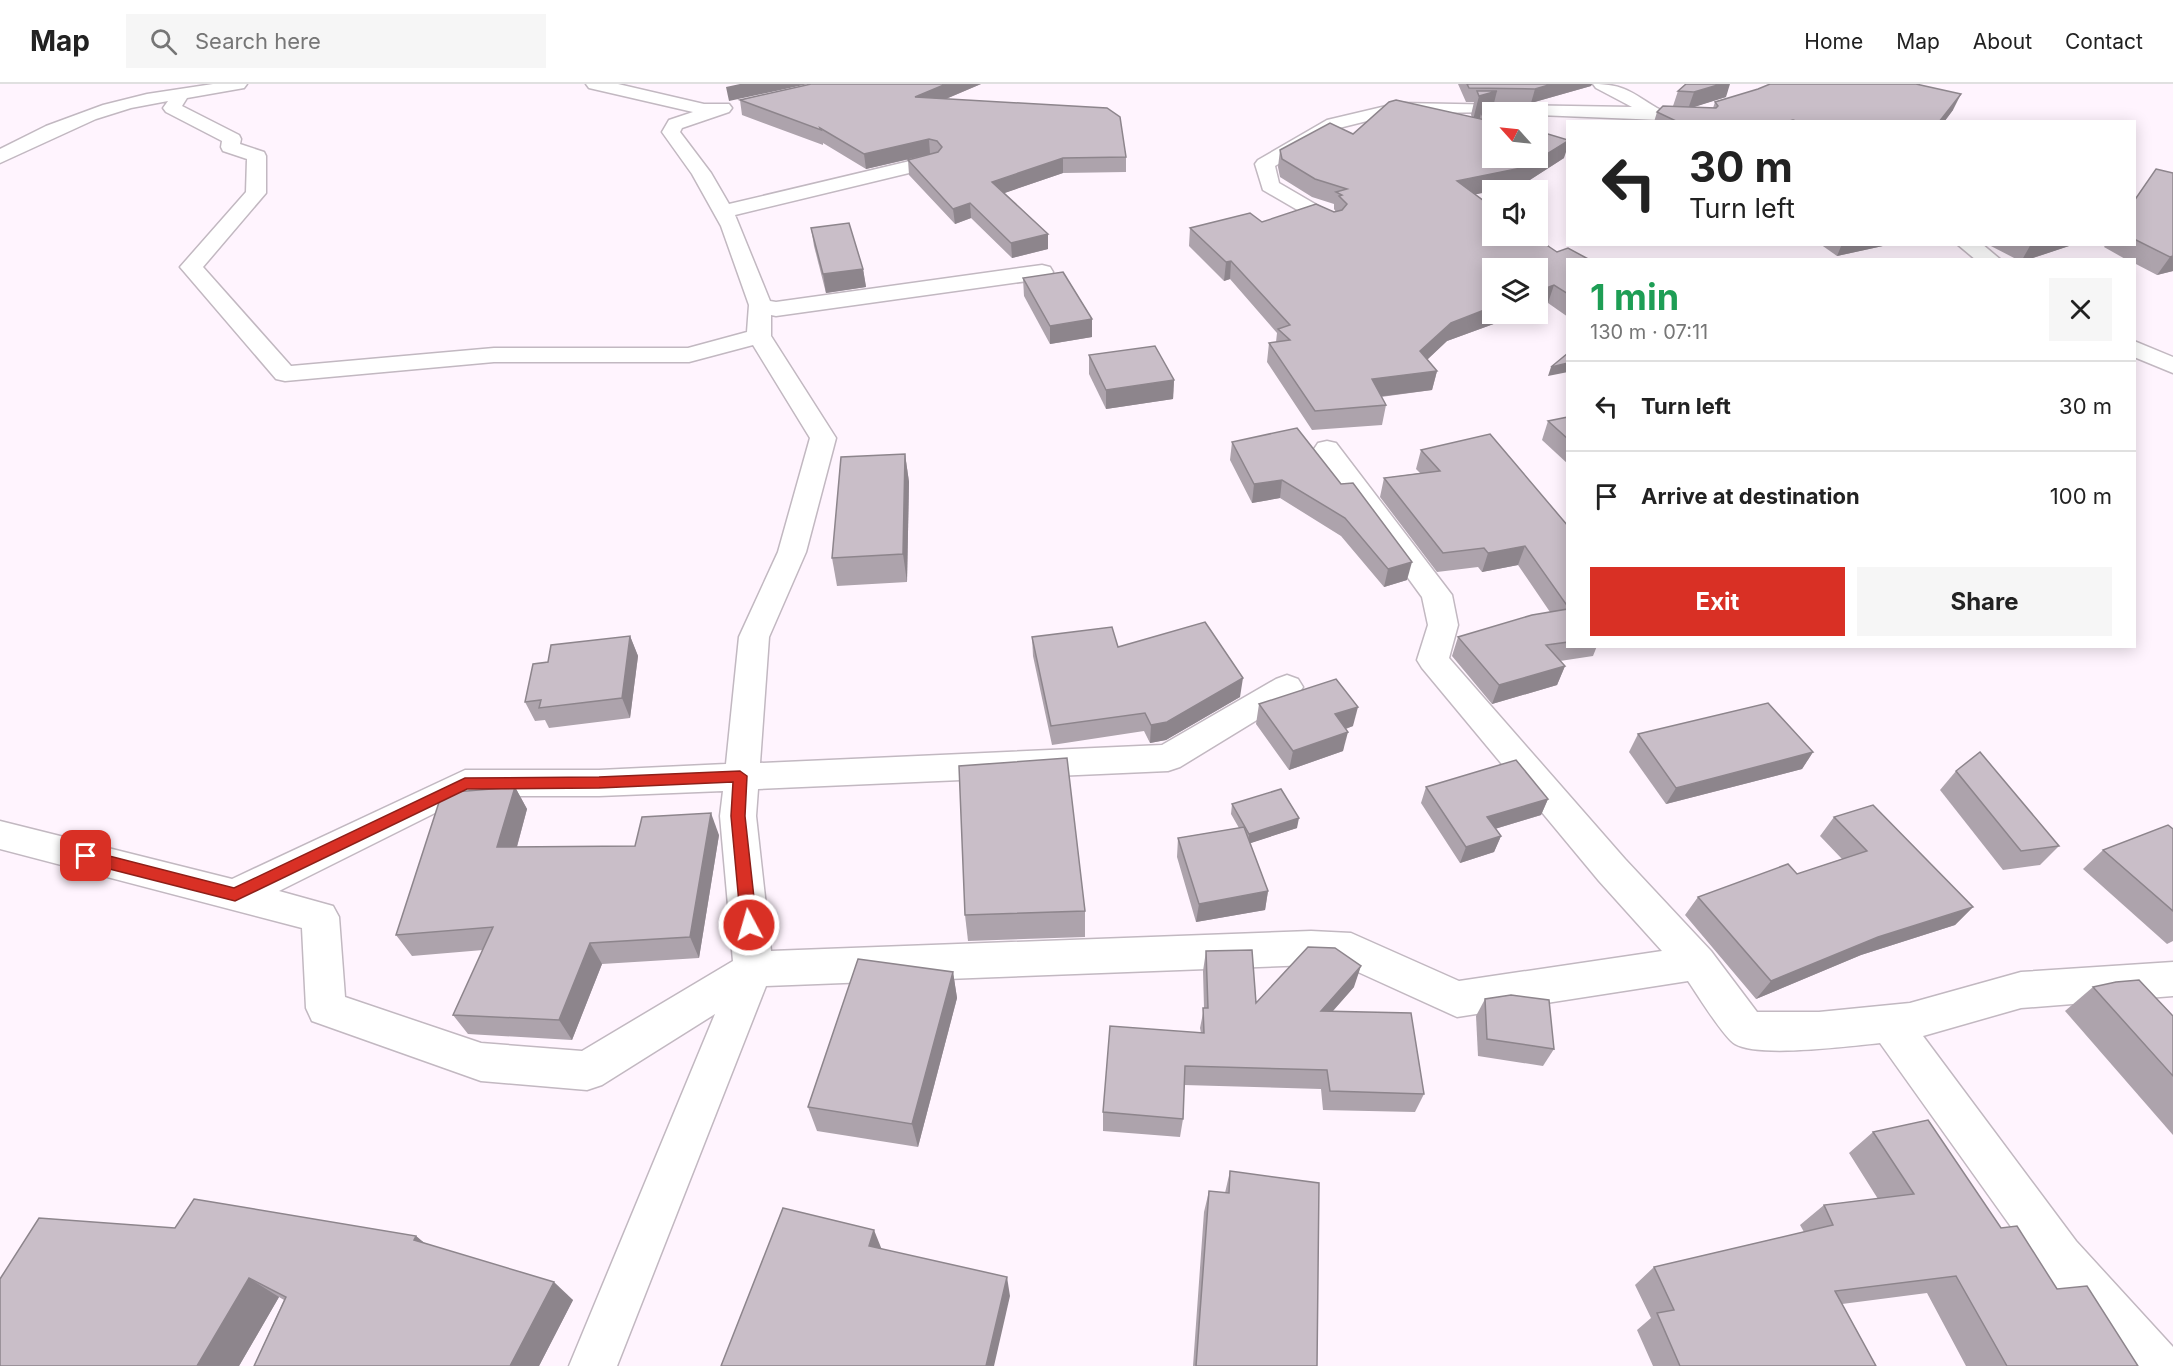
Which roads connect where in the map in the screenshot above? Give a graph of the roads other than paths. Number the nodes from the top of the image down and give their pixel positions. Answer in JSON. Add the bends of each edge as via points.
{"nodes":[{"id":1,"x":238,"y":84,"type":"edge"},
{"id":2,"x":595,"y":84,"type":"edge"},
{"id":3,"x":1602,"y":84,"type":"edge"},
{"id":4,"x":180,"y":95,"type":"junction"},
{"id":5,"x":1659,"y":114,"type":"junction"},
{"id":6,"x":1700,"y":116,"type":"edge"},
{"id":7,"x":0,"y":157,"type":"edge"},
{"id":8,"x":931,"y":162,"type":"edge"},
{"id":9,"x":723,"y":212,"type":"junction"},
{"id":10,"x":1332,"y":222,"type":"edge"},
{"id":11,"x":1970,"y":246,"type":"edge"},
{"id":12,"x":1988,"y":258,"type":"edge"},
{"id":13,"x":1042,"y":272,"type":"dead end"},
{"id":14,"x":760,"y":306,"type":"junction"},
{"id":15,"x":759,"y":336,"type":"junction"},
{"id":16,"x":2136,"y":349,"type":"edge"},
{"id":17,"x":2173,"y":366,"type":"edge"},
{"id":18,"x":1327,"y":449,"type":"dead end"},
{"id":19,"x":1287,"y":687,"type":"dead end"},
{"id":20,"x":740,"y":776,"type":"junction"},
{"id":21,"x":0,"y":835,"type":"edge"},
{"id":22,"x":235,"y":895,"type":"junction"},
{"id":23,"x":1697,"y":963,"type":"junction"},
{"id":24,"x":753,"y":969,"type":"junction"},
{"id":25,"x":2173,"y":979,"type":"edge"},
{"id":26,"x":1890,"y":1023,"type":"junction"},
{"id":27,"x":593,"y":1366,"type":"edge"},
{"id":28,"x":2157,"y":1366,"type":"edge"}],
"edges":[{"from":1,"to":4,"type":"street"},
{"from":2,"to":9,"type":"street","via":[[704,109],[731,108],[675,124],[671,132]]},
{"from":3,"to":5,"type":"street"},
{"from":4,"to":7,"type":"street","via":[[146,99],[86,117]]},
{"from":4,"to":15,"type":"street","via":[[172,108],[232,139],[230,147],[257,156],[256,193],[191,267],[285,374],[494,355],[689,355]]},
{"from":5,"to":6,"type":"street"},
{"from":5,"to":10,"type":"street","via":[[1399,108],[1333,124],[1265,164],[1270,186]]},
{"from":8,"to":9,"type":"street"},
{"from":9,"to":14,"type":"street"},
{"from":11,"to":12,"type":"street"},
{"from":13,"to":14,"type":"street","via":[[776,309]]},
{"from":14,"to":15,"type":"street"},
{"from":15,"to":20,"type":"street","via":[[823,438],[792,552],[754,637]]},
{"from":16,"to":17,"type":"street"},
{"from":18,"to":23,"type":"street","via":[[1437,594],[1443,625],[1433,660],[1605,862]]},
{"from":19,"to":20,"type":"street","via":[[1168,758]]},
{"from":20,"to":22,"type":"street","via":[[599,783],[465,783]]},
{"from":20,"to":24,"type":"street","via":[[738,816]]},
{"from":21,"to":22,"type":"street"},
{"from":22,"to":24,"type":"street","via":[[320,917],[326,1008],[481,1062],[587,1071]]},
{"from":23,"to":24,"type":"street","via":[[1457,999],[1351,950],[1311,948]]},
{"from":23,"to":26,"type":"street","via":[[1747,1030],[1819,1031]]},
{"from":24,"to":27,"type":"street"},
{"from":25,"to":26,"type":"street","via":[[2021,990]]},
{"from":26,"to":28,"type":"street","via":[[2060,1257]]}]}
